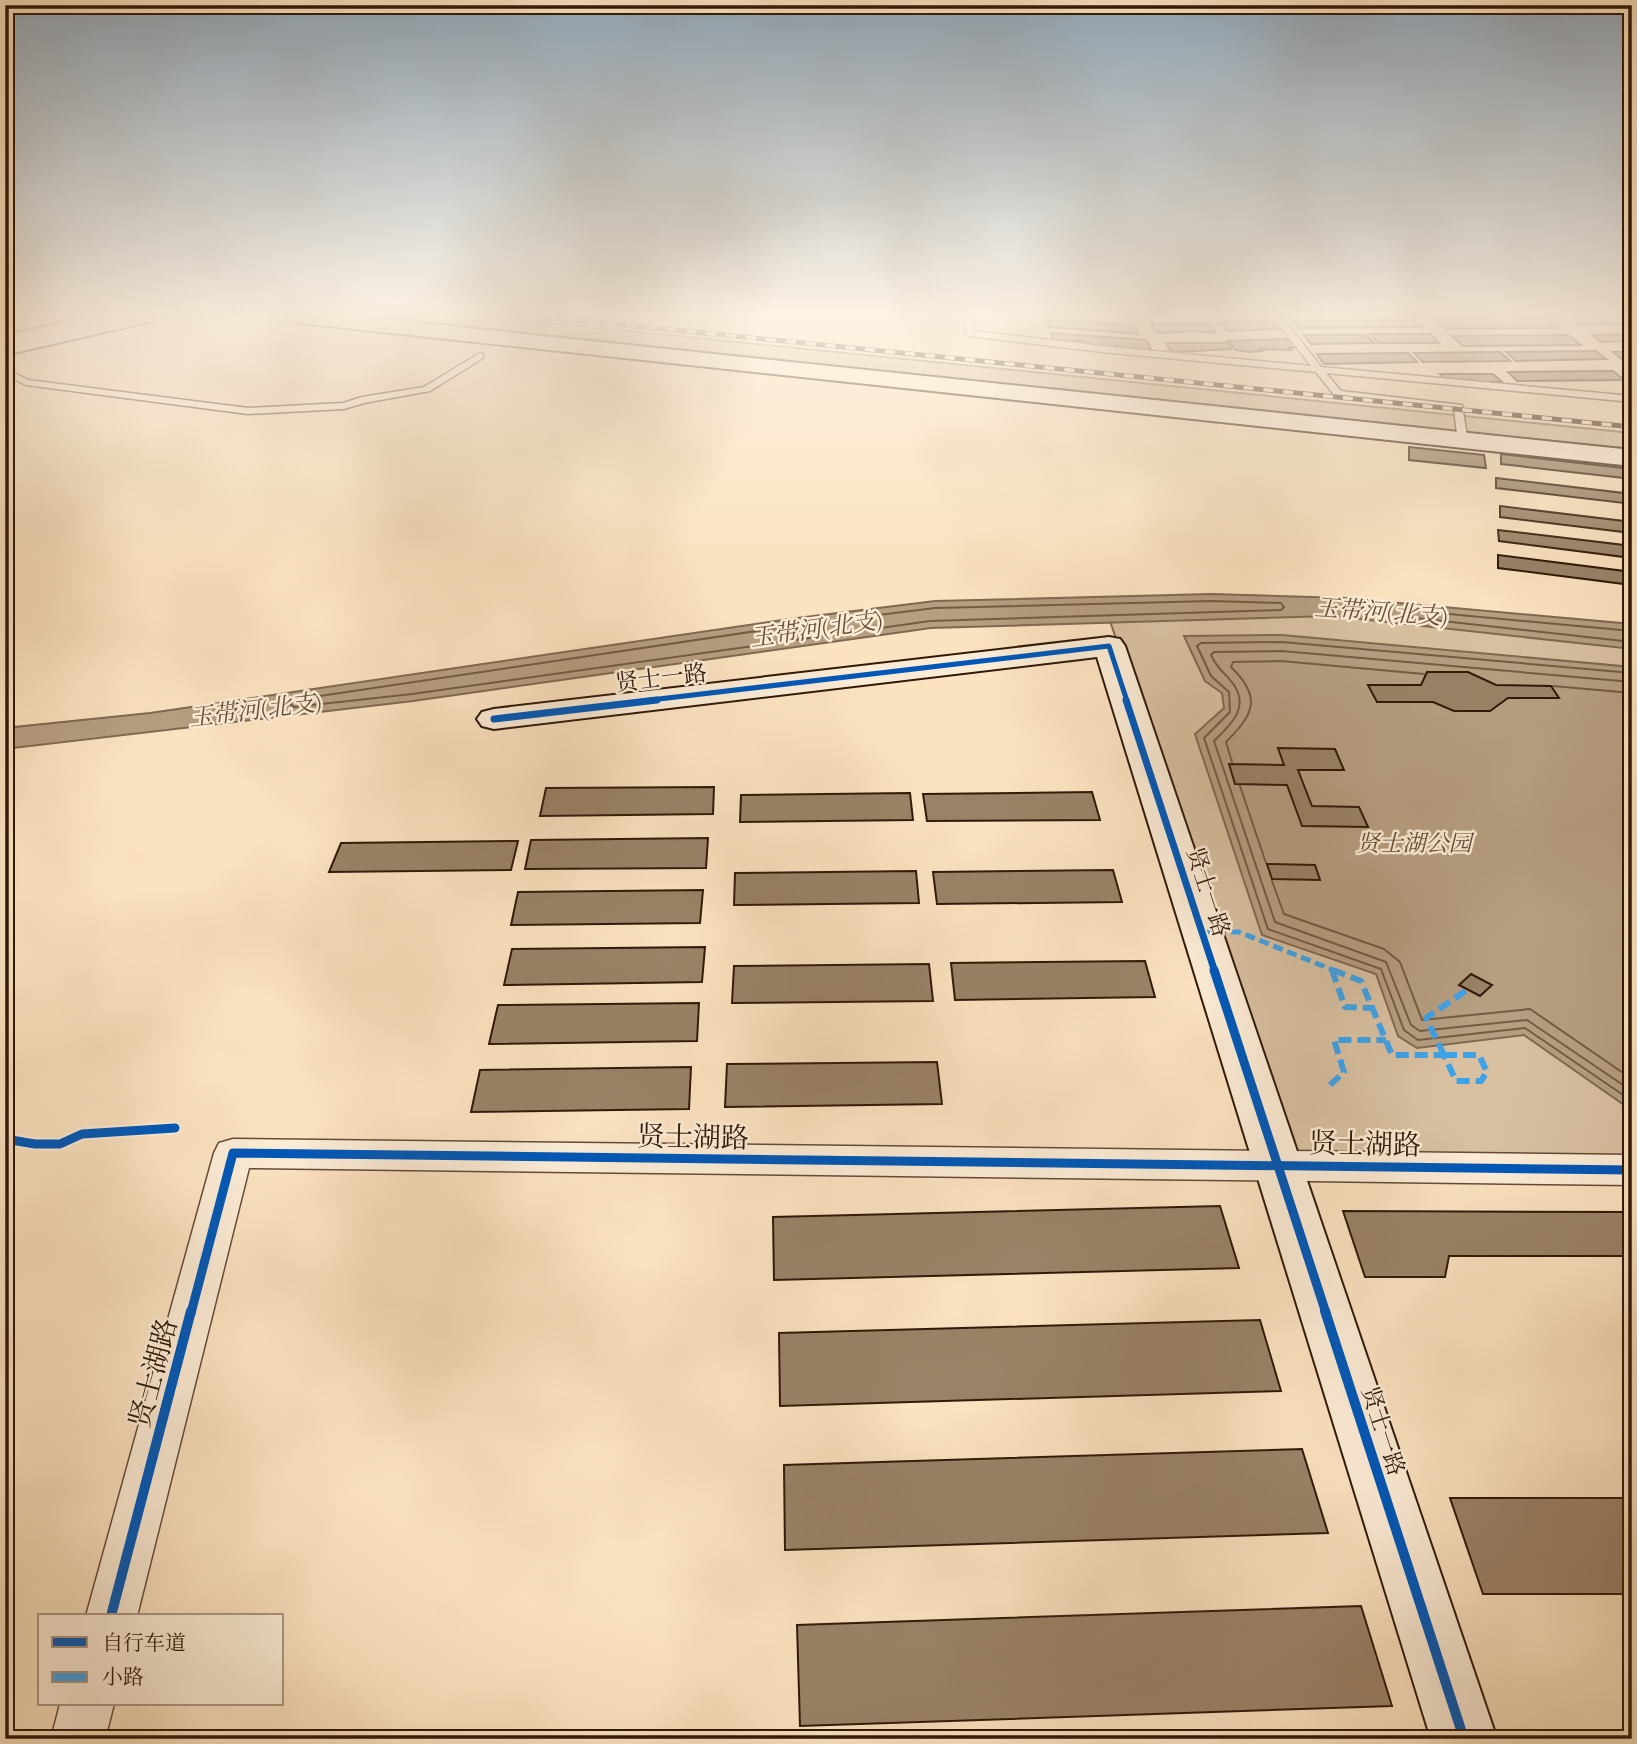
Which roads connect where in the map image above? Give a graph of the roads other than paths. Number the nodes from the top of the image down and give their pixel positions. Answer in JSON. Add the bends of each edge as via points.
{"nodes":[{"id":1,"x":151,"y":398,"type":"edge"},
{"id":2,"x":372,"y":398,"type":"edge"},
{"id":3,"x":1057,"y":398,"type":"edge"},
{"id":4,"x":1379,"y":398,"type":"edge"},
{"id":5,"x":1463,"y":442,"type":"junction"},
{"id":6,"x":1632,"y":458,"type":"edge"},
{"id":7,"x":494,"y":719,"type":"dead end"},
{"id":8,"x":1275,"y":1164,"type":"junction"},
{"id":9,"x":1632,"y":1170,"type":"edge"},
{"id":10,"x":112,"y":1614,"type":"edge"},
{"id":11,"x":87,"y":1706,"type":"edge"},
{"id":12,"x":78,"y":1739,"type":"edge"},
{"id":13,"x":1464,"y":1739,"type":"edge"}],
"edges":[{"from":1,"to":2,"type":"lane","via":[[248,411],[344,406]]},
{"from":3,"to":5,"type":"main road"},
{"from":4,"to":5,"type":"lane","via":[[1459,407]]},
{"from":5,"to":6,"type":"main road"},
{"from":7,"to":8,"type":"main road","name":"贤士一路","via":[[1109,646]]},
{"from":8,"to":9,"type":"street","name":"贤士湖路"},
{"from":8,"to":10,"type":"street","name":"贤士湖路","via":[[233,1153]]},
{"from":8,"to":13,"type":"main road","name":"贤士一路"},
{"from":11,"to":12,"type":"street"}]}
